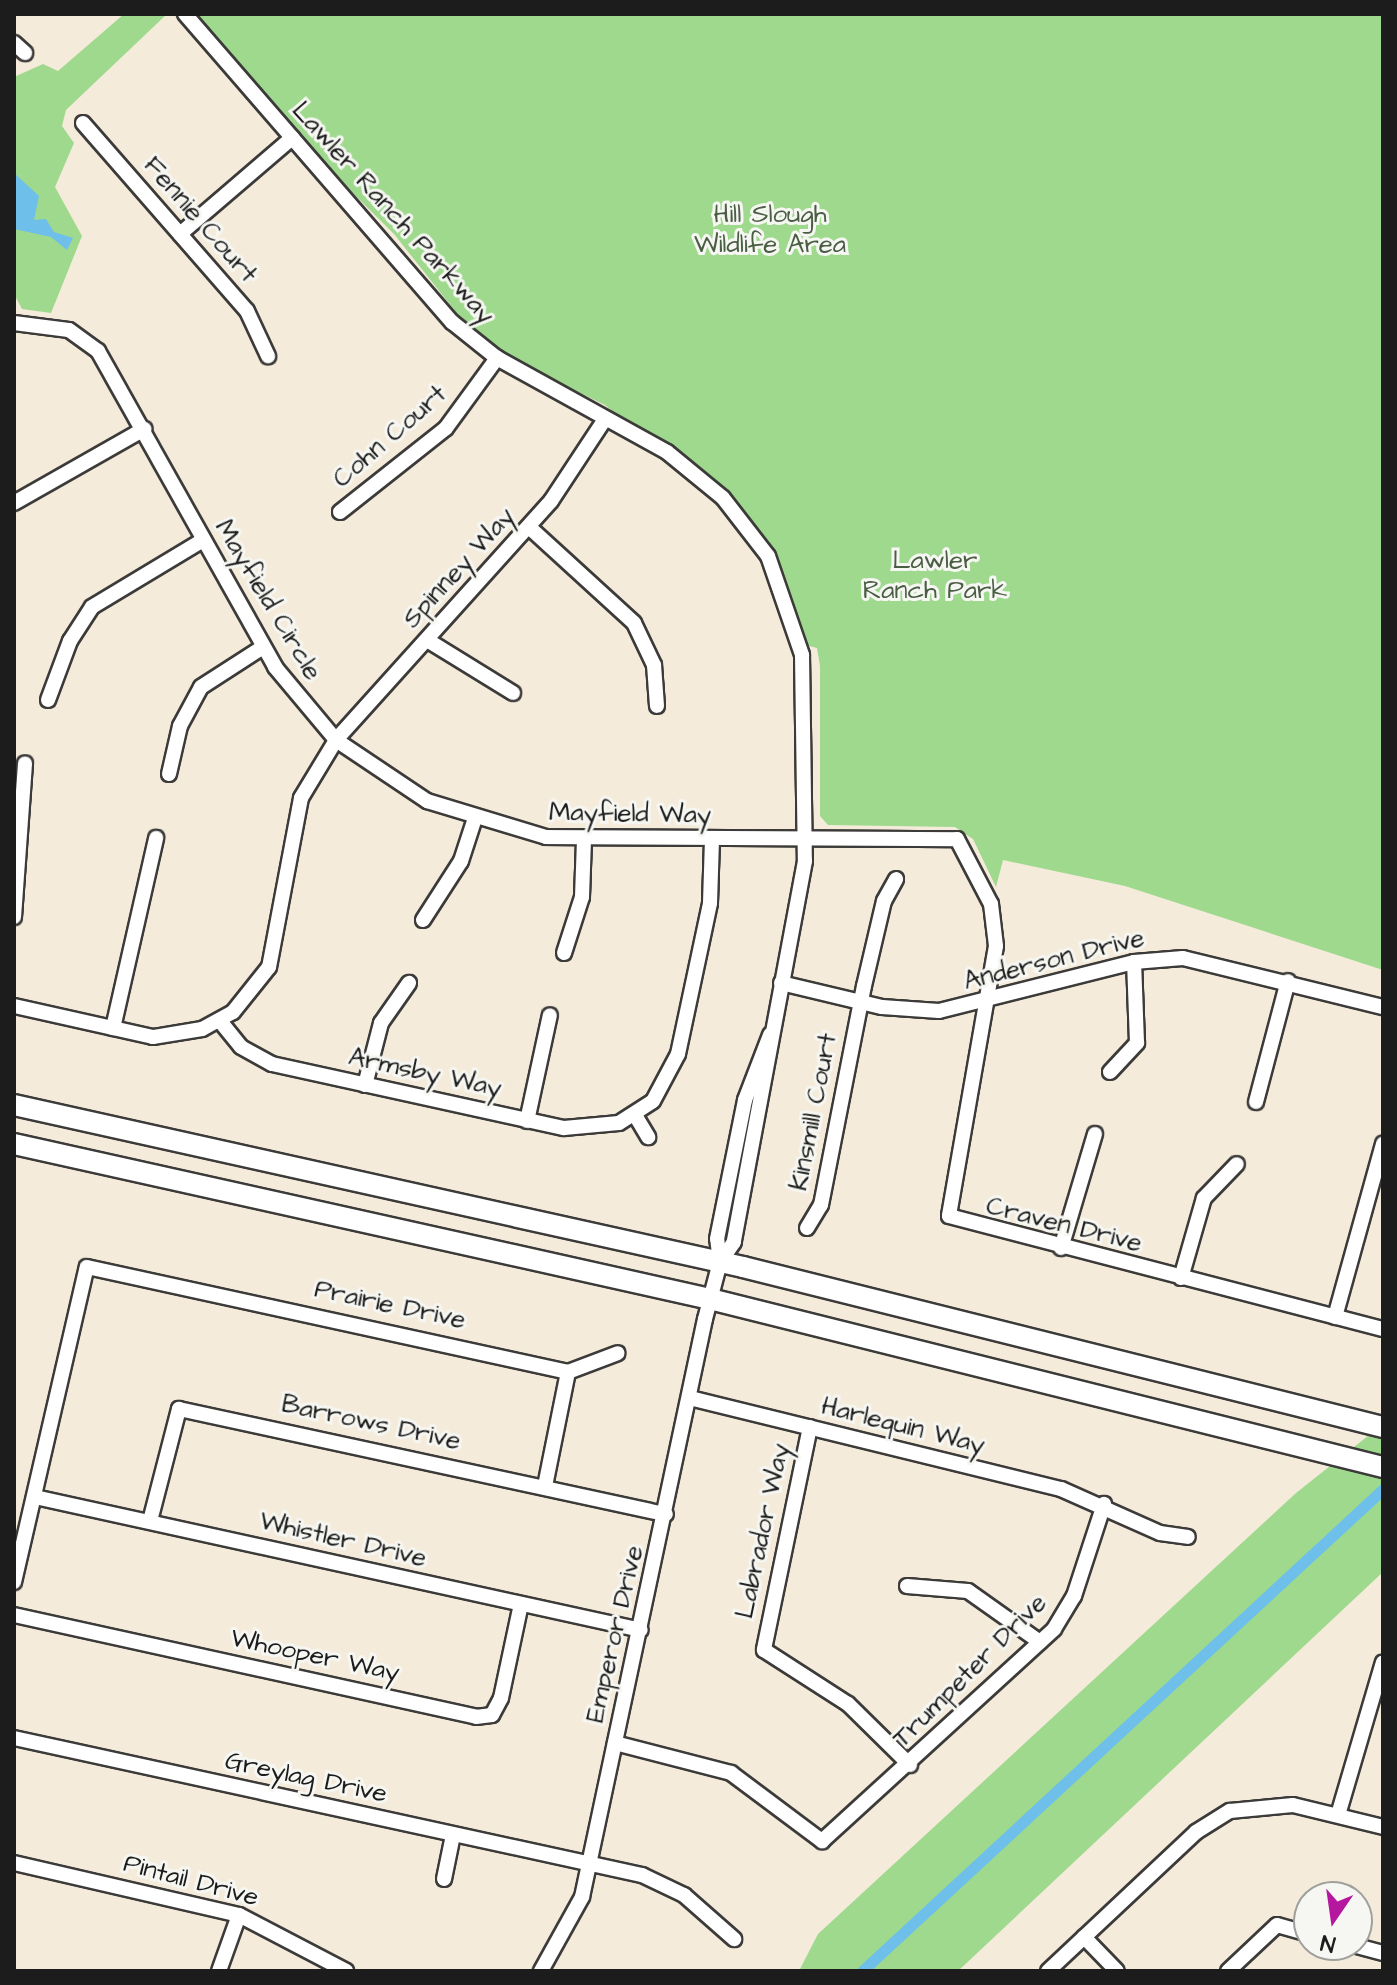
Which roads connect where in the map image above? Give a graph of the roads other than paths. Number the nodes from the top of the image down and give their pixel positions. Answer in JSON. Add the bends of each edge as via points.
{"nodes":[{"id":1,"x":185,"y":14,"type":"edge"},
{"id":2,"x":83,"y":123,"type":"dead end"},
{"id":3,"x":292,"y":138,"type":"junction"},
{"id":4,"x":180,"y":234,"type":"junction"},
{"id":5,"x":14,"y":323,"type":"edge"},
{"id":6,"x":268,"y":356,"type":"dead end"},
{"id":7,"x":497,"y":358,"type":"junction"},
{"id":8,"x":605,"y":419,"type":"junction"},
{"id":9,"x":144,"y":429,"type":"junction"},
{"id":10,"x":14,"y":503,"type":"edge"},
{"id":11,"x":340,"y":512,"type":"dead end"},
{"id":12,"x":529,"y":527,"type":"junction"},
{"id":13,"x":203,"y":540,"type":"junction"},
{"id":14,"x":427,"y":640,"type":"junction"},
{"id":15,"x":263,"y":647,"type":"junction"},
{"id":16,"x":513,"y":693,"type":"dead end"},
{"id":17,"x":48,"y":700,"type":"dead end"},
{"id":18,"x":657,"y":706,"type":"dead end"},
{"id":19,"x":336,"y":740,"type":"junction"},
{"id":20,"x":25,"y":763,"type":"dead end"},
{"id":21,"x":169,"y":774,"type":"dead end"},
{"id":22,"x":474,"y":821,"type":"junction"},
{"id":23,"x":156,"y":838,"type":"dead end"},
{"id":24,"x":805,"y":840,"type":"junction"},
{"id":25,"x":584,"y":841,"type":"junction"},
{"id":26,"x":712,"y":841,"type":"junction"},
{"id":27,"x":896,"y":879,"type":"dead end"},
{"id":28,"x":14,"y":917,"type":"edge"},
{"id":29,"x":423,"y":920,"type":"dead end"},
{"id":30,"x":564,"y":953,"type":"dead end"},
{"id":31,"x":1134,"y":962,"type":"junction"},
{"id":32,"x":1288,"y":981,"type":"junction"},
{"id":33,"x":409,"y":983,"type":"dead end"},
{"id":34,"x":781,"y":983,"type":"junction"},
{"id":35,"x":860,"y":1001,"type":"junction"},
{"id":36,"x":986,"y":1001,"type":"junction"},
{"id":37,"x":14,"y":1006,"type":"edge"},
{"id":38,"x":1383,"y":1007,"type":"edge"},
{"id":39,"x":550,"y":1015,"type":"dead end"},
{"id":40,"x":220,"y":1021,"type":"junction"},
{"id":41,"x":113,"y":1028,"type":"junction"},
{"id":42,"x":1110,"y":1072,"type":"dead end"},
{"id":43,"x":365,"y":1085,"type":"junction"},
{"id":44,"x":1256,"y":1102,"type":"dead end"},
{"id":45,"x":14,"y":1105,"type":"edge"},
{"id":46,"x":635,"y":1115,"type":"junction"},
{"id":47,"x":527,"y":1121,"type":"junction"},
{"id":48,"x":1095,"y":1134,"type":"dead end"},
{"id":49,"x":648,"y":1137,"type":"dead end"},
{"id":50,"x":1383,"y":1146,"type":"edge"},
{"id":51,"x":20,"y":1147,"type":"edge"},
{"id":52,"x":1237,"y":1164,"type":"dead end"},
{"id":53,"x":807,"y":1228,"type":"dead end"},
{"id":54,"x":1061,"y":1248,"type":"junction"},
{"id":55,"x":720,"y":1262,"type":"junction"},
{"id":56,"x":1181,"y":1278,"type":"junction"},
{"id":57,"x":710,"y":1299,"type":"junction"},
{"id":58,"x":1335,"y":1317,"type":"junction"},
{"id":59,"x":1383,"y":1329,"type":"edge"},
{"id":60,"x":618,"y":1353,"type":"dead end"},
{"id":61,"x":568,"y":1372,"type":"junction"},
{"id":62,"x":690,"y":1398,"type":"junction"},
{"id":63,"x":810,"y":1427,"type":"junction"},
{"id":64,"x":1383,"y":1427,"type":"edge"},
{"id":65,"x":1377,"y":1465,"type":"edge"},
{"id":66,"x":545,"y":1486,"type":"junction"},
{"id":67,"x":35,"y":1497,"type":"junction"},
{"id":68,"x":1104,"y":1504,"type":"junction"},
{"id":69,"x":666,"y":1514,"type":"junction"},
{"id":70,"x":150,"y":1521,"type":"junction"},
{"id":71,"x":1188,"y":1537,"type":"dead end"},
{"id":72,"x":14,"y":1582,"type":"edge"},
{"id":73,"x":907,"y":1586,"type":"dead end"},
{"id":74,"x":521,"y":1604,"type":"junction"},
{"id":75,"x":14,"y":1615,"type":"edge"},
{"id":76,"x":641,"y":1630,"type":"junction"},
{"id":77,"x":1040,"y":1642,"type":"junction"},
{"id":78,"x":1383,"y":1662,"type":"edge"},
{"id":79,"x":14,"y":1738,"type":"edge"},
{"id":80,"x":615,"y":1743,"type":"junction"},
{"id":81,"x":910,"y":1765,"type":"junction"},
{"id":82,"x":1338,"y":1815,"type":"junction"},
{"id":83,"x":1383,"y":1827,"type":"edge"},
{"id":84,"x":453,"y":1835,"type":"junction"},
{"id":85,"x":589,"y":1861,"type":"junction"},
{"id":86,"x":14,"y":1863,"type":"edge"},
{"id":87,"x":444,"y":1879,"type":"dead end"},
{"id":88,"x":239,"y":1915,"type":"junction"},
{"id":89,"x":1293,"y":1930,"type":"edge"},
{"id":90,"x":1084,"y":1937,"type":"junction"},
{"id":91,"x":734,"y":1939,"type":"dead end"},
{"id":92,"x":219,"y":1971,"type":"edge"},
{"id":93,"x":346,"y":1971,"type":"edge"},
{"id":94,"x":541,"y":1971,"type":"edge"},
{"id":95,"x":1048,"y":1971,"type":"edge"},
{"id":96,"x":1117,"y":1971,"type":"edge"},
{"id":97,"x":1228,"y":1971,"type":"edge"}],
"edges":[{"from":1,"to":3,"type":"street","name":"Lawler Ranch Parkway"},
{"from":2,"to":4,"type":"street","name":"Fennie Court"},
{"from":3,"to":4,"type":"street"},
{"from":3,"to":7,"type":"street","name":"Lawler Ranch Parkway","via":[[452,322]]},
{"from":4,"to":6,"type":"street","name":"Fennie Court","via":[[260,328]]},
{"from":5,"to":9,"type":"street","name":"Mayfield Circle","via":[[50,323],[84,338],[111,368]]},
{"from":7,"to":8,"type":"street","name":"Lawler Ranch Parkway"},
{"from":7,"to":11,"type":"street","name":"Cohn Court","via":[[446,428]]},
{"from":8,"to":12,"type":"street","name":"Spinney Way"},
{"from":8,"to":24,"type":"street","name":"Lawler Ranch Parkway","via":[[667,452],[723,498],[783,589],[805,690]]},
{"from":9,"to":10,"type":"street"},
{"from":9,"to":13,"type":"street","name":"Mayfield Circle"},
{"from":12,"to":14,"type":"street","name":"Spinney Way"},
{"from":12,"to":18,"type":"street","via":[[634,623],[654,665]]},
{"from":13,"to":15,"type":"street","name":"Mayfield Circle"},
{"from":13,"to":17,"type":"street","via":[[92,607],[70,641]]},
{"from":14,"to":16,"type":"street"},
{"from":14,"to":19,"type":"street","name":"Spinney Way"},
{"from":15,"to":19,"type":"street","name":"Mayfield Circle"},
{"from":15,"to":21,"type":"street","via":[[201,687],[180,726]]},
{"from":19,"to":22,"type":"street","name":"Mayfield Way","via":[[404,790]]},
{"from":19,"to":40,"type":"street","via":[[301,798],[269,967]]},
{"from":20,"to":28,"type":"street"},
{"from":22,"to":25,"type":"street","name":"Mayfield Way"},
{"from":22,"to":29,"type":"street","via":[[461,861]]},
{"from":23,"to":41,"type":"street"},
{"from":24,"to":26,"type":"street","name":"Mayfield Way"},
{"from":24,"to":34,"type":"street","name":"Lawler Ranch Parkway"},
{"from":24,"to":36,"type":"street","name":"Mayfield Way","via":[[957,839],[996,924]]},
{"from":25,"to":26,"type":"street","name":"Mayfield Way"},
{"from":25,"to":30,"type":"street","via":[[582,897]]},
{"from":26,"to":46,"type":"street","name":"Armsby Way","via":[[710,903],[678,1054],[663,1088]]},
{"from":27,"to":35,"type":"street","name":"Kinsmill Court","via":[[884,901]]},
{"from":31,"to":32,"type":"street","name":"Anderson Drive","via":[[1215,961]]},
{"from":31,"to":36,"type":"street","name":"Anderson Drive"},
{"from":31,"to":42,"type":"street","via":[[1137,1043]]},
{"from":32,"to":38,"type":"street","name":"Anderson Drive"},
{"from":32,"to":44,"type":"street"},
{"from":33,"to":43,"type":"street","via":[[381,1023]]},
{"from":34,"to":35,"type":"street","name":"Anderson Drive"},
{"from":34,"to":55,"type":"street","name":"Lawler Ranch Parkway","via":[[770,1034],[745,1100],[717,1239]]},
{"from":35,"to":36,"type":"street","name":"Anderson Drive","via":[[939,1011]]},
{"from":35,"to":53,"type":"street","name":"Kinsmill Court","via":[[821,1205]]},
{"from":36,"to":54,"type":"street","name":"Craven Drive","via":[[949,1216]]},
{"from":37,"to":41,"type":"street"},
{"from":39,"to":47,"type":"street"},
{"from":40,"to":41,"type":"street","via":[[169,1037]]},
{"from":40,"to":43,"type":"street","name":"Armsby Way","via":[[254,1056]]},
{"from":43,"to":47,"type":"street","name":"Armsby Way"},
{"from":45,"to":55,"type":"highway"},
{"from":46,"to":47,"type":"street","name":"Armsby Way","via":[[583,1130]]},
{"from":46,"to":49,"type":"street"},
{"from":48,"to":54,"type":"street"},
{"from":50,"to":58,"type":"street"},
{"from":51,"to":57,"type":"highway"},
{"from":52,"to":56,"type":"street","via":[[1204,1198]]},
{"from":54,"to":56,"type":"street","name":"Craven Drive"},
{"from":55,"to":57,"type":"street","name":"Lawler Ranch Parkway"},
{"from":55,"to":64,"type":"highway"},
{"from":56,"to":58,"type":"street","name":"Craven Drive"},
{"from":57,"to":62,"type":"street","name":"Emperor Drive"},
{"from":57,"to":65,"type":"highway"},
{"from":58,"to":59,"type":"street","name":"Craven Drive"},
{"from":60,"to":61,"type":"street"},
{"from":61,"to":66,"type":"street"},
{"from":61,"to":67,"type":"street","name":"Prairie Drive","via":[[87,1267]]},
{"from":62,"to":63,"type":"street","name":"Harlequin Way"},
{"from":62,"to":69,"type":"street","name":"Emperor Drive"},
{"from":63,"to":68,"type":"street","name":"Harlequin Way"},
{"from":63,"to":81,"type":"street","name":"Labrador Way","via":[[764,1650],[848,1704]]},
{"from":66,"to":69,"type":"street","name":"Barrows Drive"},
{"from":66,"to":70,"type":"street","name":"Barrows Drive","via":[[179,1409]]},
{"from":67,"to":70,"type":"street","name":"Whistler Drive"},
{"from":67,"to":72,"type":"street"},
{"from":68,"to":71,"type":"street","name":"Harlequin Way","via":[[1160,1533]]},
{"from":68,"to":77,"type":"street","name":"Trumpeter Drive","via":[[1074,1596]]},
{"from":69,"to":76,"type":"street","name":"Emperor Drive"},
{"from":70,"to":74,"type":"street","name":"Whistler Drive"},
{"from":73,"to":77,"type":"street","via":[[968,1591]]},
{"from":74,"to":75,"type":"street","name":"Whooper Way","via":[[501,1698],[492,1715],[476,1717]]},
{"from":74,"to":76,"type":"street","name":"Whistler Drive"},
{"from":76,"to":80,"type":"street","name":"Emperor Drive"},
{"from":77,"to":81,"type":"street","name":"Trumpeter Drive"},
{"from":78,"to":82,"type":"street"},
{"from":79,"to":84,"type":"street","name":"Greylag Drive"},
{"from":80,"to":81,"type":"street","name":"Trumpeter Drive","via":[[731,1773],[822,1841]]},
{"from":80,"to":85,"type":"street","name":"Emperor Drive"},
{"from":82,"to":83,"type":"street"},
{"from":82,"to":90,"type":"street","via":[[1256,1804],[1230,1811],[1196,1832]]},
{"from":84,"to":85,"type":"street","name":"Greylag Drive"},
{"from":84,"to":87,"type":"street"},
{"from":85,"to":91,"type":"street","name":"Greylag Drive","via":[[661,1883]]},
{"from":85,"to":94,"type":"street","name":"Emperor Drive","via":[[572,1924]]},
{"from":86,"to":88,"type":"street","name":"Pintail Drive"},
{"from":88,"to":92,"type":"street"},
{"from":88,"to":93,"type":"street","name":"Pintail Drive"},
{"from":89,"to":97,"type":"street","via":[[1277,1925]]},
{"from":90,"to":95,"type":"street"},
{"from":90,"to":96,"type":"street"}]}
